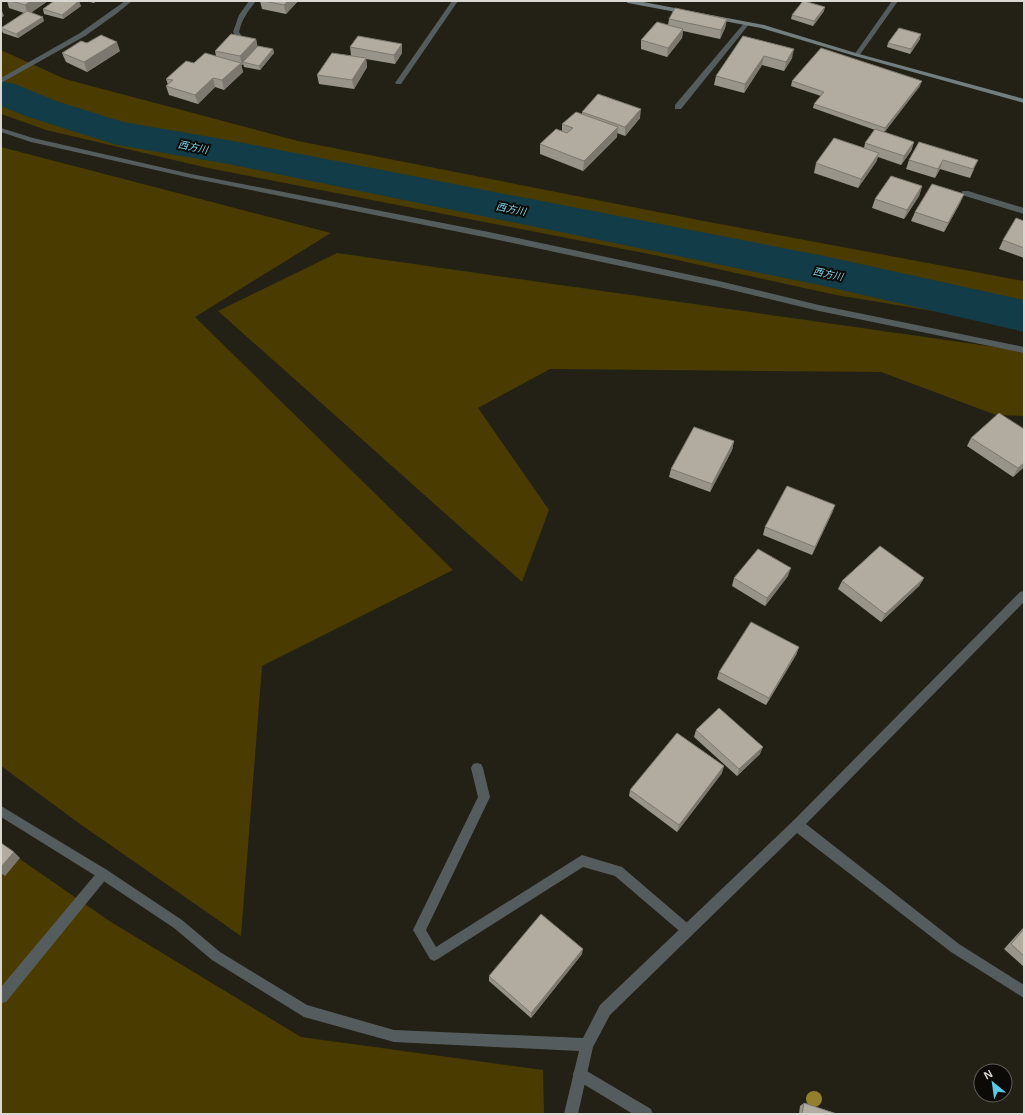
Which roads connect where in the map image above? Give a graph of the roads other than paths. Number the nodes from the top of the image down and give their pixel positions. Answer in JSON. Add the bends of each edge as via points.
{"nodes":[{"id":1,"x":129,"y":1,"type":"edge"},
{"id":2,"x":253,"y":1,"type":"edge"},
{"id":3,"x":455,"y":1,"type":"edge"},
{"id":4,"x":628,"y":1,"type":"edge"},
{"id":5,"x":895,"y":1,"type":"edge"},
{"id":6,"x":748,"y":23,"type":"junction"},
{"id":7,"x":242,"y":41,"type":"edge"},
{"id":8,"x":857,"y":55,"type":"junction"},
{"id":9,"x":1,"y":81,"type":"edge"},
{"id":10,"x":399,"y":83,"type":"dead end"},
{"id":11,"x":1024,"y":101,"type":"edge"},
{"id":12,"x":678,"y":107,"type":"dead end"},
{"id":13,"x":1,"y":130,"type":"edge"},
{"id":14,"x":964,"y":193,"type":"edge"},
{"id":15,"x":1024,"y":211,"type":"edge"},
{"id":16,"x":1024,"y":350,"type":"edge"},
{"id":17,"x":1024,"y":595,"type":"edge"},
{"id":18,"x":477,"y":768,"type":"dead end"},
{"id":19,"x":1,"y":811,"type":"edge"},
{"id":20,"x":797,"y":825,"type":"junction"},
{"id":21,"x":103,"y":874,"type":"junction"},
{"id":22,"x":688,"y":931,"type":"junction"},
{"id":23,"x":1024,"y":992,"type":"edge"},
{"id":24,"x":1,"y":997,"type":"edge"},
{"id":25,"x":587,"y":1045,"type":"junction"},
{"id":26,"x":580,"y":1074,"type":"junction"},
{"id":27,"x":571,"y":1114,"type":"edge"},
{"id":28,"x":646,"y":1114,"type":"edge"}],
"edges":[{"from":1,"to":9,"type":"street","via":[[76,39]]},
{"from":2,"to":7,"type":"street","via":[[238,22],[236,32]]},
{"from":3,"to":10,"type":"street"},
{"from":4,"to":6,"type":"street"},
{"from":5,"to":8,"type":"street"},
{"from":6,"to":8,"type":"street"},
{"from":6,"to":12,"type":"street"},
{"from":8,"to":11,"type":"street"},
{"from":13,"to":16,"type":"street","via":[[31,140],[191,176],[489,235],[819,308]]},
{"from":14,"to":15,"type":"street"},
{"from":17,"to":20,"type":"street"},
{"from":18,"to":22,"type":"street","via":[[484,797],[419,930],[434,955],[582,861],[618,871]]},
{"from":19,"to":21,"type":"street"},
{"from":20,"to":22,"type":"street"},
{"from":20,"to":23,"type":"street","via":[[955,948]]},
{"from":21,"to":24,"type":"street"},
{"from":21,"to":25,"type":"street","via":[[178,924],[216,956],[304,1011],[394,1036]]},
{"from":22,"to":25,"type":"street","via":[[605,1010]]},
{"from":25,"to":26,"type":"street"},
{"from":26,"to":27,"type":"street"},
{"from":26,"to":28,"type":"street"}]}
